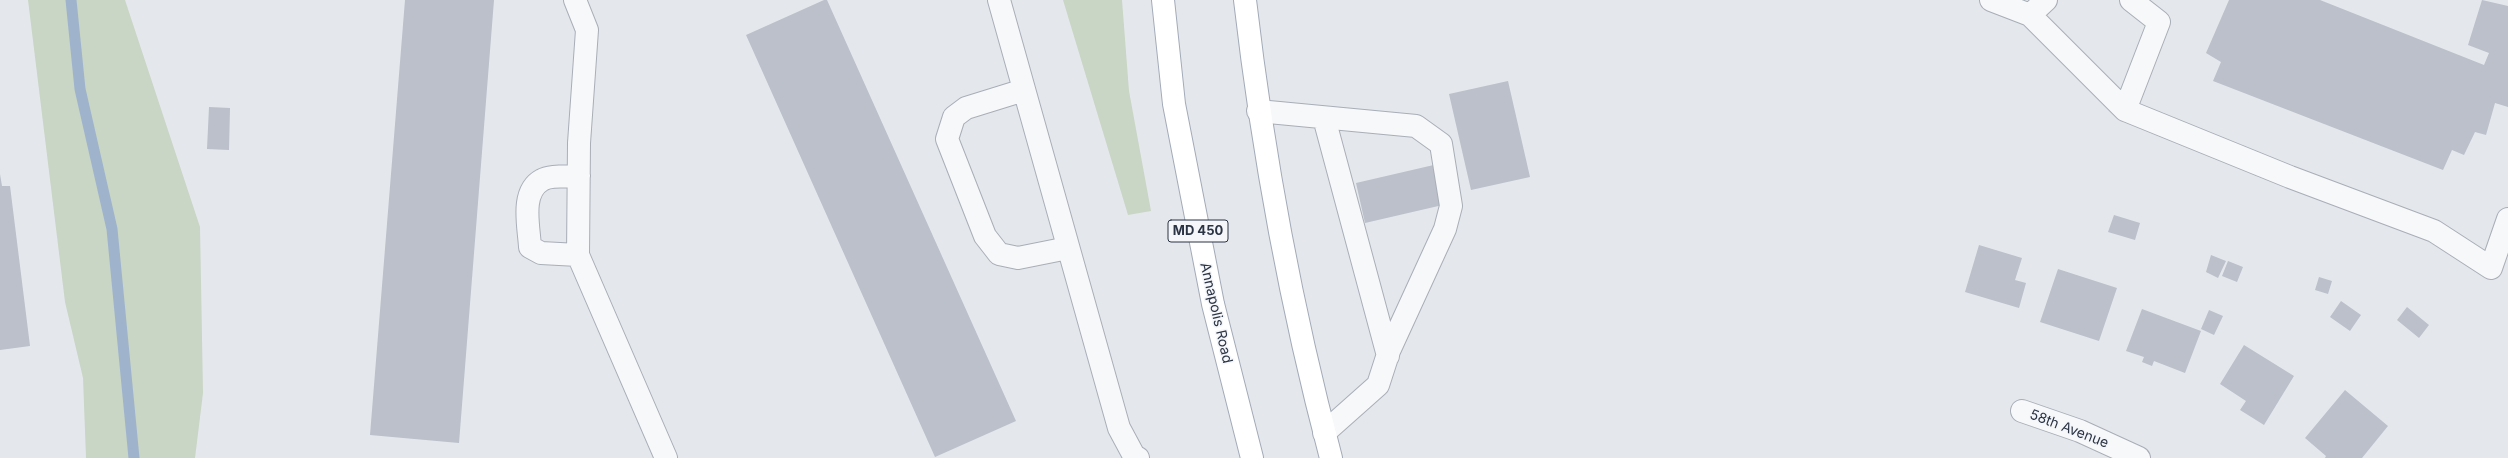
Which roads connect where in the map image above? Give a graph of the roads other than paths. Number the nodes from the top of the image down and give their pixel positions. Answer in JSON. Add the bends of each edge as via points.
{"nodes":[{"id":1,"x":576,"y":0,"type":"edge"},
{"id":2,"x":999,"y":0,"type":"edge"},
{"id":3,"x":1163,"y":0,"type":"edge"},
{"id":4,"x":1245,"y":0,"type":"edge"},
{"id":5,"x":1990,"y":0,"type":"edge"},
{"id":6,"x":2046,"y":0,"type":"edge"},
{"id":7,"x":2131,"y":0,"type":"edge"},
{"id":8,"x":2030,"y":15,"type":"junction"},
{"id":9,"x":1024,"y":90,"type":"junction"},
{"id":10,"x":2125,"y":110,"type":"junction"},
{"id":11,"x":1258,"y":111,"type":"junction"},
{"id":12,"x":1324,"y":118,"type":"junction"},
{"id":13,"x":579,"y":176,"type":"junction"},
{"id":14,"x":2508,"y":219,"type":"edge"},
{"id":15,"x":1068,"y":248,"type":"junction"},
{"id":16,"x":578,"y":254,"type":"junction"},
{"id":17,"x":1388,"y":356,"type":"junction"},
{"id":18,"x":2022,"y":411,"type":"dead end"},
{"id":19,"x":1324,"y":433,"type":"junction"},
{"id":20,"x":666,"y":458,"type":"edge"},
{"id":21,"x":1138,"y":458,"type":"edge"},
{"id":22,"x":1252,"y":458,"type":"edge"},
{"id":23,"x":1331,"y":458,"type":"edge"},
{"id":24,"x":2139,"y":458,"type":"edge"}],
"edges":[{"from":1,"to":13,"type":"street","via":[[587,30]]},
{"from":2,"to":9,"type":"street"},
{"from":3,"to":22,"type":"main road","name":"Annapolis Road","number":"MD 450","via":[[1174,104],[1213,304]]},
{"from":4,"to":11,"type":"main road"},
{"from":5,"to":8,"type":"street"},
{"from":6,"to":8,"type":"street"},
{"from":7,"to":10,"type":"street","via":[[2159,22]]},
{"from":8,"to":10,"type":"street"},
{"from":9,"to":15,"type":"street"},
{"from":9,"to":15,"type":"street","via":[[966,108],[954,117],[947,139],[985,236],[1000,254],[1018,258]]},
{"from":10,"to":14,"type":"street","via":[[2290,177],[2434,231],[2491,268]]},
{"from":11,"to":12,"type":"street"},
{"from":11,"to":19,"type":"main road","via":[[1291,289]]},
{"from":12,"to":17,"type":"street"},
{"from":12,"to":17,"type":"street","via":[[1416,126],[1441,144],[1451,206],[1445,229]]},
{"from":13,"to":16,"type":"street"},
{"from":13,"to":16,"type":"street","via":[[542,179],[534,188],[527,205],[530,247],[541,253]]},
{"from":15,"to":21,"type":"street","via":[[1119,428],[1134,456]]},
{"from":16,"to":20,"type":"street"},
{"from":17,"to":19,"type":"street","via":[[1378,385]]},
{"from":18,"to":24,"type":"street","name":"58th Avenue","via":[[2080,431]]},
{"from":19,"to":23,"type":"main road"}]}
